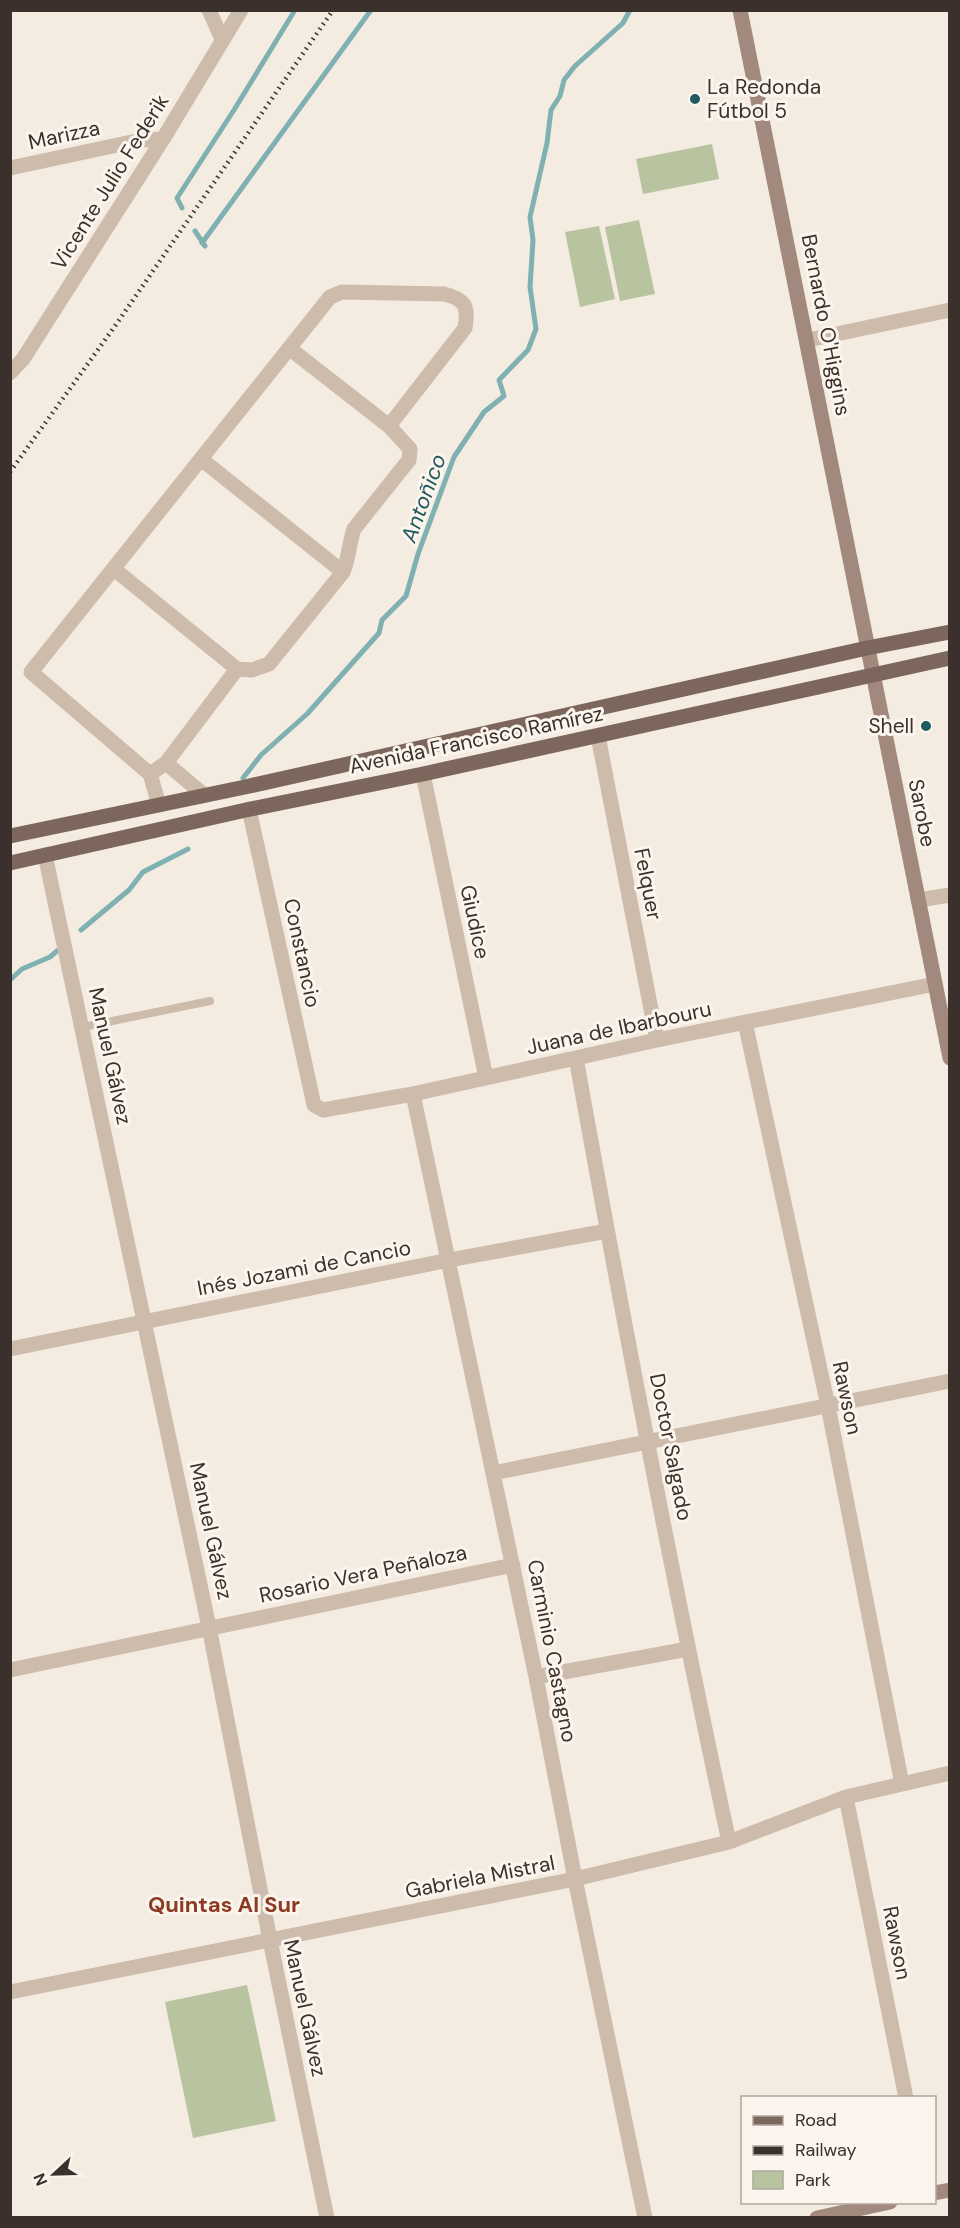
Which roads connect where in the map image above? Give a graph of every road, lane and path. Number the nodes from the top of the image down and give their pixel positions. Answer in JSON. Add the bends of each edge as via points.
{"nodes":[{"id":1,"x":209,"y":10,"type":"edge"},
{"id":2,"x":241,"y":10,"type":"edge"},
{"id":3,"x":740,"y":10,"type":"edge"},
{"id":4,"x":222,"y":39,"type":"junction"},
{"id":5,"x":163,"y":139,"type":"junction"},
{"id":6,"x":10,"y":168,"type":"edge"},
{"id":7,"x":950,"y":310,"type":"edge"},
{"id":8,"x":808,"y":340,"type":"junction"},
{"id":9,"x":289,"y":348,"type":"junction"},
{"id":10,"x":10,"y":373,"type":"edge"},
{"id":11,"x":389,"y":426,"type":"junction"},
{"id":12,"x":201,"y":459,"type":"junction"},
{"id":13,"x":114,"y":569,"type":"junction"},
{"id":14,"x":342,"y":572,"type":"junction"},
{"id":15,"x":950,"y":632,"type":"edge"},
{"id":16,"x":867,"y":648,"type":"junction"},
{"id":17,"x":950,"y":658,"type":"edge"},
{"id":18,"x":237,"y":669,"type":"junction"},
{"id":19,"x":872,"y":674,"type":"junction"},
{"id":20,"x":598,"y":736,"type":"junction"},
{"id":21,"x":166,"y":763,"type":"junction"},
{"id":22,"x":150,"y":774,"type":"junction"},
{"id":23,"x":423,"y":774,"type":"junction"},
{"id":24,"x":204,"y":795,"type":"junction"},
{"id":25,"x":159,"y":805,"type":"junction"},
{"id":26,"x":249,"y":809,"type":"junction"},
{"id":27,"x":10,"y":836,"type":"edge"},
{"id":28,"x":45,"y":855,"type":"junction"},
{"id":29,"x":10,"y":863,"type":"edge"},
{"id":30,"x":950,"y":894,"type":"edge"},
{"id":31,"x":918,"y":900,"type":"junction"},
{"id":32,"x":934,"y":984,"type":"junction"},
{"id":33,"x":210,"y":1001,"type":"dead end"},
{"id":34,"x":746,"y":1022,"type":"junction"},
{"id":35,"x":83,"y":1027,"type":"junction"},
{"id":36,"x":657,"y":1040,"type":"junction"},
{"id":37,"x":576,"y":1058,"type":"junction"},
{"id":38,"x":950,"y":1058,"type":"edge"},
{"id":39,"x":486,"y":1078,"type":"junction"},
{"id":40,"x":413,"y":1094,"type":"junction"},
{"id":41,"x":315,"y":1105,"type":"joint"},
{"id":42,"x":607,"y":1231,"type":"junction"},
{"id":43,"x":449,"y":1260,"type":"junction"},
{"id":44,"x":146,"y":1321,"type":"junction"},
{"id":45,"x":10,"y":1349,"type":"edge"},
{"id":46,"x":950,"y":1381,"type":"edge"},
{"id":47,"x":828,"y":1406,"type":"junction"},
{"id":48,"x":649,"y":1443,"type":"junction"},
{"id":49,"x":493,"y":1473,"type":"junction"},
{"id":50,"x":513,"y":1565,"type":"junction"},
{"id":51,"x":209,"y":1628,"type":"junction"},
{"id":52,"x":688,"y":1649,"type":"junction"},
{"id":53,"x":10,"y":1670,"type":"edge"},
{"id":54,"x":536,"y":1677,"type":"junction"},
{"id":55,"x":950,"y":1773,"type":"edge"},
{"id":56,"x":902,"y":1784,"type":"junction"},
{"id":57,"x":846,"y":1797,"type":"junction"},
{"id":58,"x":729,"y":1842,"type":"junction"},
{"id":59,"x":575,"y":1879,"type":"junction"},
{"id":60,"x":270,"y":1940,"type":"junction"},
{"id":61,"x":10,"y":1992,"type":"edge"},
{"id":62,"x":906,"y":2096,"type":"edge"},
{"id":63,"x":880,"y":2204,"type":"edge"},
{"id":64,"x":327,"y":2217,"type":"edge"},
{"id":65,"x":645,"y":2217,"type":"edge"},
{"id":66,"x":817,"y":2217,"type":"edge"}],
"edges":[{"from":1,"to":4,"type":"street"},
{"from":2,"to":4,"type":"street","name":"Vicente Julio Federik"},
{"from":3,"to":8,"type":"street","name":"Bernardo O'Higgins"},
{"from":4,"to":5,"type":"street","name":"Vicente Julio Federik"},
{"from":5,"to":6,"type":"street","name":"Marizza","via":[[141,140]]},
{"from":5,"to":10,"type":"street","name":"Vicente Julio Federik","via":[[23,359]]},
{"from":7,"to":8,"type":"street"},
{"from":8,"to":16,"type":"street","name":"Bernardo O'Higgins"},
{"from":9,"to":11,"type":"street"},
{"from":9,"to":11,"type":"street","via":[[330,297],[342,292],[458,297],[467,315],[465,328]]},
{"from":9,"to":12,"type":"street"},
{"from":11,"to":14,"type":"street","via":[[410,449],[409,460],[354,529]]},
{"from":12,"to":13,"type":"street"},
{"from":12,"to":14,"type":"street"},
{"from":13,"to":18,"type":"street"},
{"from":13,"to":22,"type":"street","via":[[31,672]]},
{"from":14,"to":18,"type":"street","via":[[269,664],[252,670]]},
{"from":15,"to":16,"type":"main road","name":"Avenida Francisco Ramírez"},
{"from":16,"to":19,"type":"street","name":"Sarobe"},
{"from":16,"to":24,"type":"main road","name":"Avenida Francisco Ramírez"},
{"from":17,"to":19,"type":"main road","name":"Avenida Francisco Ramírez"},
{"from":18,"to":21,"type":"street"},
{"from":19,"to":20,"type":"main road","name":"Avenida Francisco Ramírez"},
{"from":19,"to":31,"type":"street","name":"Sarobe"},
{"from":20,"to":23,"type":"main road","name":"Avenida Francisco Ramírez"},
{"from":20,"to":36,"type":"street","name":"Felquer"},
{"from":21,"to":22,"type":"street"},
{"from":21,"to":24,"type":"street"},
{"from":22,"to":25,"type":"street"},
{"from":23,"to":26,"type":"main road","name":"Avenida Francisco Ramírez"},
{"from":23,"to":39,"type":"street","name":"Giudice"},
{"from":24,"to":25,"type":"main road","name":"Avenida Francisco Ramírez"},
{"from":25,"to":27,"type":"main road","name":"Avenida Francisco Ramírez"},
{"from":26,"to":28,"type":"main road","name":"Avenida Francisco Ramírez"},
{"from":26,"to":41,"type":"street","name":"Constancio"},
{"from":28,"to":29,"type":"main road","name":"Avenida Francisco Ramírez"},
{"from":28,"to":35,"type":"street","name":"Manuel Gálvez"},
{"from":30,"to":31,"type":"street"},
{"from":31,"to":32,"type":"street","name":"Sarobe"},
{"from":32,"to":34,"type":"street","name":"Juana de Ibarbouru"},
{"from":32,"to":38,"type":"street","name":"Sarobe"},
{"from":33,"to":35,"type":"lane"},
{"from":34,"to":36,"type":"street","name":"Juana de Ibarbouru"},
{"from":34,"to":47,"type":"street","name":"Rawson"},
{"from":35,"to":44,"type":"street","name":"Manuel Gálvez"},
{"from":36,"to":37,"type":"street","name":"Juana de Ibarbouru"},
{"from":37,"to":39,"type":"street","name":"Juana de Ibarbouru"},
{"from":37,"to":42,"type":"street","name":"Doctor Salgado"},
{"from":39,"to":40,"type":"street","name":"Juana de Ibarbouru"},
{"from":40,"to":41,"type":"street","name":"Juana de Ibarbouru","via":[[323,1110]]},
{"from":40,"to":43,"type":"street","name":"Carminio Castagno"},
{"from":42,"to":43,"type":"street","name":"Inés Jozami de Cancio"},
{"from":42,"to":48,"type":"street","name":"Doctor Salgado"},
{"from":43,"to":44,"type":"street","name":"Inés Jozami de Cancio"},
{"from":43,"to":49,"type":"street","name":"Carminio Castagno"},
{"from":44,"to":45,"type":"street","name":"Inés Jozami de Cancio"},
{"from":44,"to":51,"type":"street","name":"Manuel Gálvez"},
{"from":46,"to":47,"type":"street"},
{"from":47,"to":48,"type":"street"},
{"from":47,"to":56,"type":"street","name":"Rawson"},
{"from":48,"to":49,"type":"street"},
{"from":48,"to":52,"type":"street","name":"Doctor Salgado"},
{"from":49,"to":50,"type":"street","name":"Carminio Castagno"},
{"from":50,"to":51,"type":"street","name":"Rosario Vera Peñaloza"},
{"from":50,"to":54,"type":"street","name":"Carminio Castagno"},
{"from":51,"to":53,"type":"street","name":"Rosario Vera Peñaloza"},
{"from":51,"to":60,"type":"street","name":"Manuel Gálvez"},
{"from":52,"to":54,"type":"street"},
{"from":52,"to":58,"type":"street","name":"Doctor Salgado"},
{"from":54,"to":59,"type":"street","name":"Carminio Castagno"},
{"from":55,"to":56,"type":"street","name":"Gabriela Mistral"},
{"from":56,"to":57,"type":"street","name":"Gabriela Mistral"},
{"from":57,"to":58,"type":"street","name":"Gabriela Mistral"},
{"from":57,"to":62,"type":"street","name":"Rawson"},
{"from":58,"to":59,"type":"street","name":"Gabriela Mistral"},
{"from":59,"to":60,"type":"street","name":"Gabriela Mistral"},
{"from":59,"to":65,"type":"street","name":"Carminio Castagno"},
{"from":60,"to":61,"type":"street","name":"Gabriela Mistral"},
{"from":60,"to":64,"type":"street","name":"Manuel Gálvez"},
{"from":63,"to":66,"type":"street"}]}
